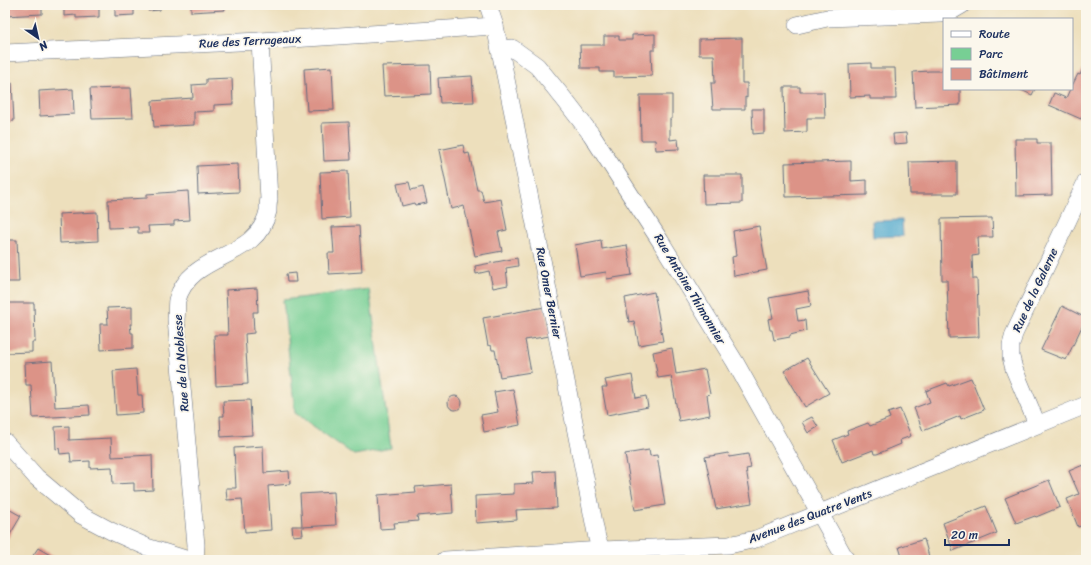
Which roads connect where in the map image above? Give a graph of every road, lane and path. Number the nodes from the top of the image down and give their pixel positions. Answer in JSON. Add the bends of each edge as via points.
{"nodes":[{"id":1,"x":488,"y":5,"type":"edge"},
{"id":2,"x":962,"y":5,"type":"edge"},
{"id":3,"x":797,"y":25,"type":"dead end"},
{"id":4,"x":495,"y":26,"type":"junction"},
{"id":5,"x":260,"y":41,"type":"junction"},
{"id":6,"x":500,"y":49,"type":"junction"},
{"id":7,"x":5,"y":53,"type":"edge"},
{"id":8,"x":1086,"y":182,"type":"edge"},
{"id":9,"x":1086,"y":405,"type":"edge"},
{"id":10,"x":1037,"y":424,"type":"junction"},
{"id":11,"x":5,"y":442,"type":"edge"},
{"id":12,"x":820,"y":513,"type":"junction"},
{"id":13,"x":604,"y":555,"type":"edge"},
{"id":14,"x":189,"y":560,"type":"edge"},
{"id":15,"x":194,"y":560,"type":"edge"},
{"id":16,"x":445,"y":560,"type":"edge"},
{"id":17,"x":846,"y":560,"type":"edge"}],
"edges":[{"from":1,"to":4,"type":"street","name":"Rue Omer Bernier"},
{"from":2,"to":3,"type":"street","via":[[941,14],[827,18]]},
{"from":4,"to":5,"type":"street","name":"Rue des Terrageaux"},
{"from":4,"to":6,"type":"street","name":"Rue Omer Bernier"},
{"from":5,"to":7,"type":"street","name":"Rue des Terrageaux"},
{"from":5,"to":15,"type":"street","name":"Rue de la Noblesse","via":[[268,211],[257,233],[248,242],[195,272],[184,285],[177,301],[176,319],[196,545]]},
{"from":6,"to":12,"type":"street","name":"Rue Antoine Thimonnier","via":[[512,48],[536,66],[591,134],[661,242],[730,356]]},
{"from":6,"to":13,"type":"street","name":"Rue Omer Bernier","via":[[597,538]]},
{"from":8,"to":10,"type":"street","name":"Rue de la Galerne","via":[[1011,345],[1014,369]]},
{"from":9,"to":10,"type":"street","name":"Avenue des Quatre Vents"},
{"from":10,"to":12,"type":"street","name":"Avenue des Quatre Vents"},
{"from":11,"to":14,"type":"street","via":[[36,477],[81,515],[147,547]]},
{"from":12,"to":13,"type":"street","name":"Avenue des Quatre Vents","via":[[756,538],[729,545]]},
{"from":12,"to":17,"type":"street","name":"Rue Antoine Thimonnier"},
{"from":13,"to":16,"type":"street","name":"Avenue des Quatre Vents"}]}
